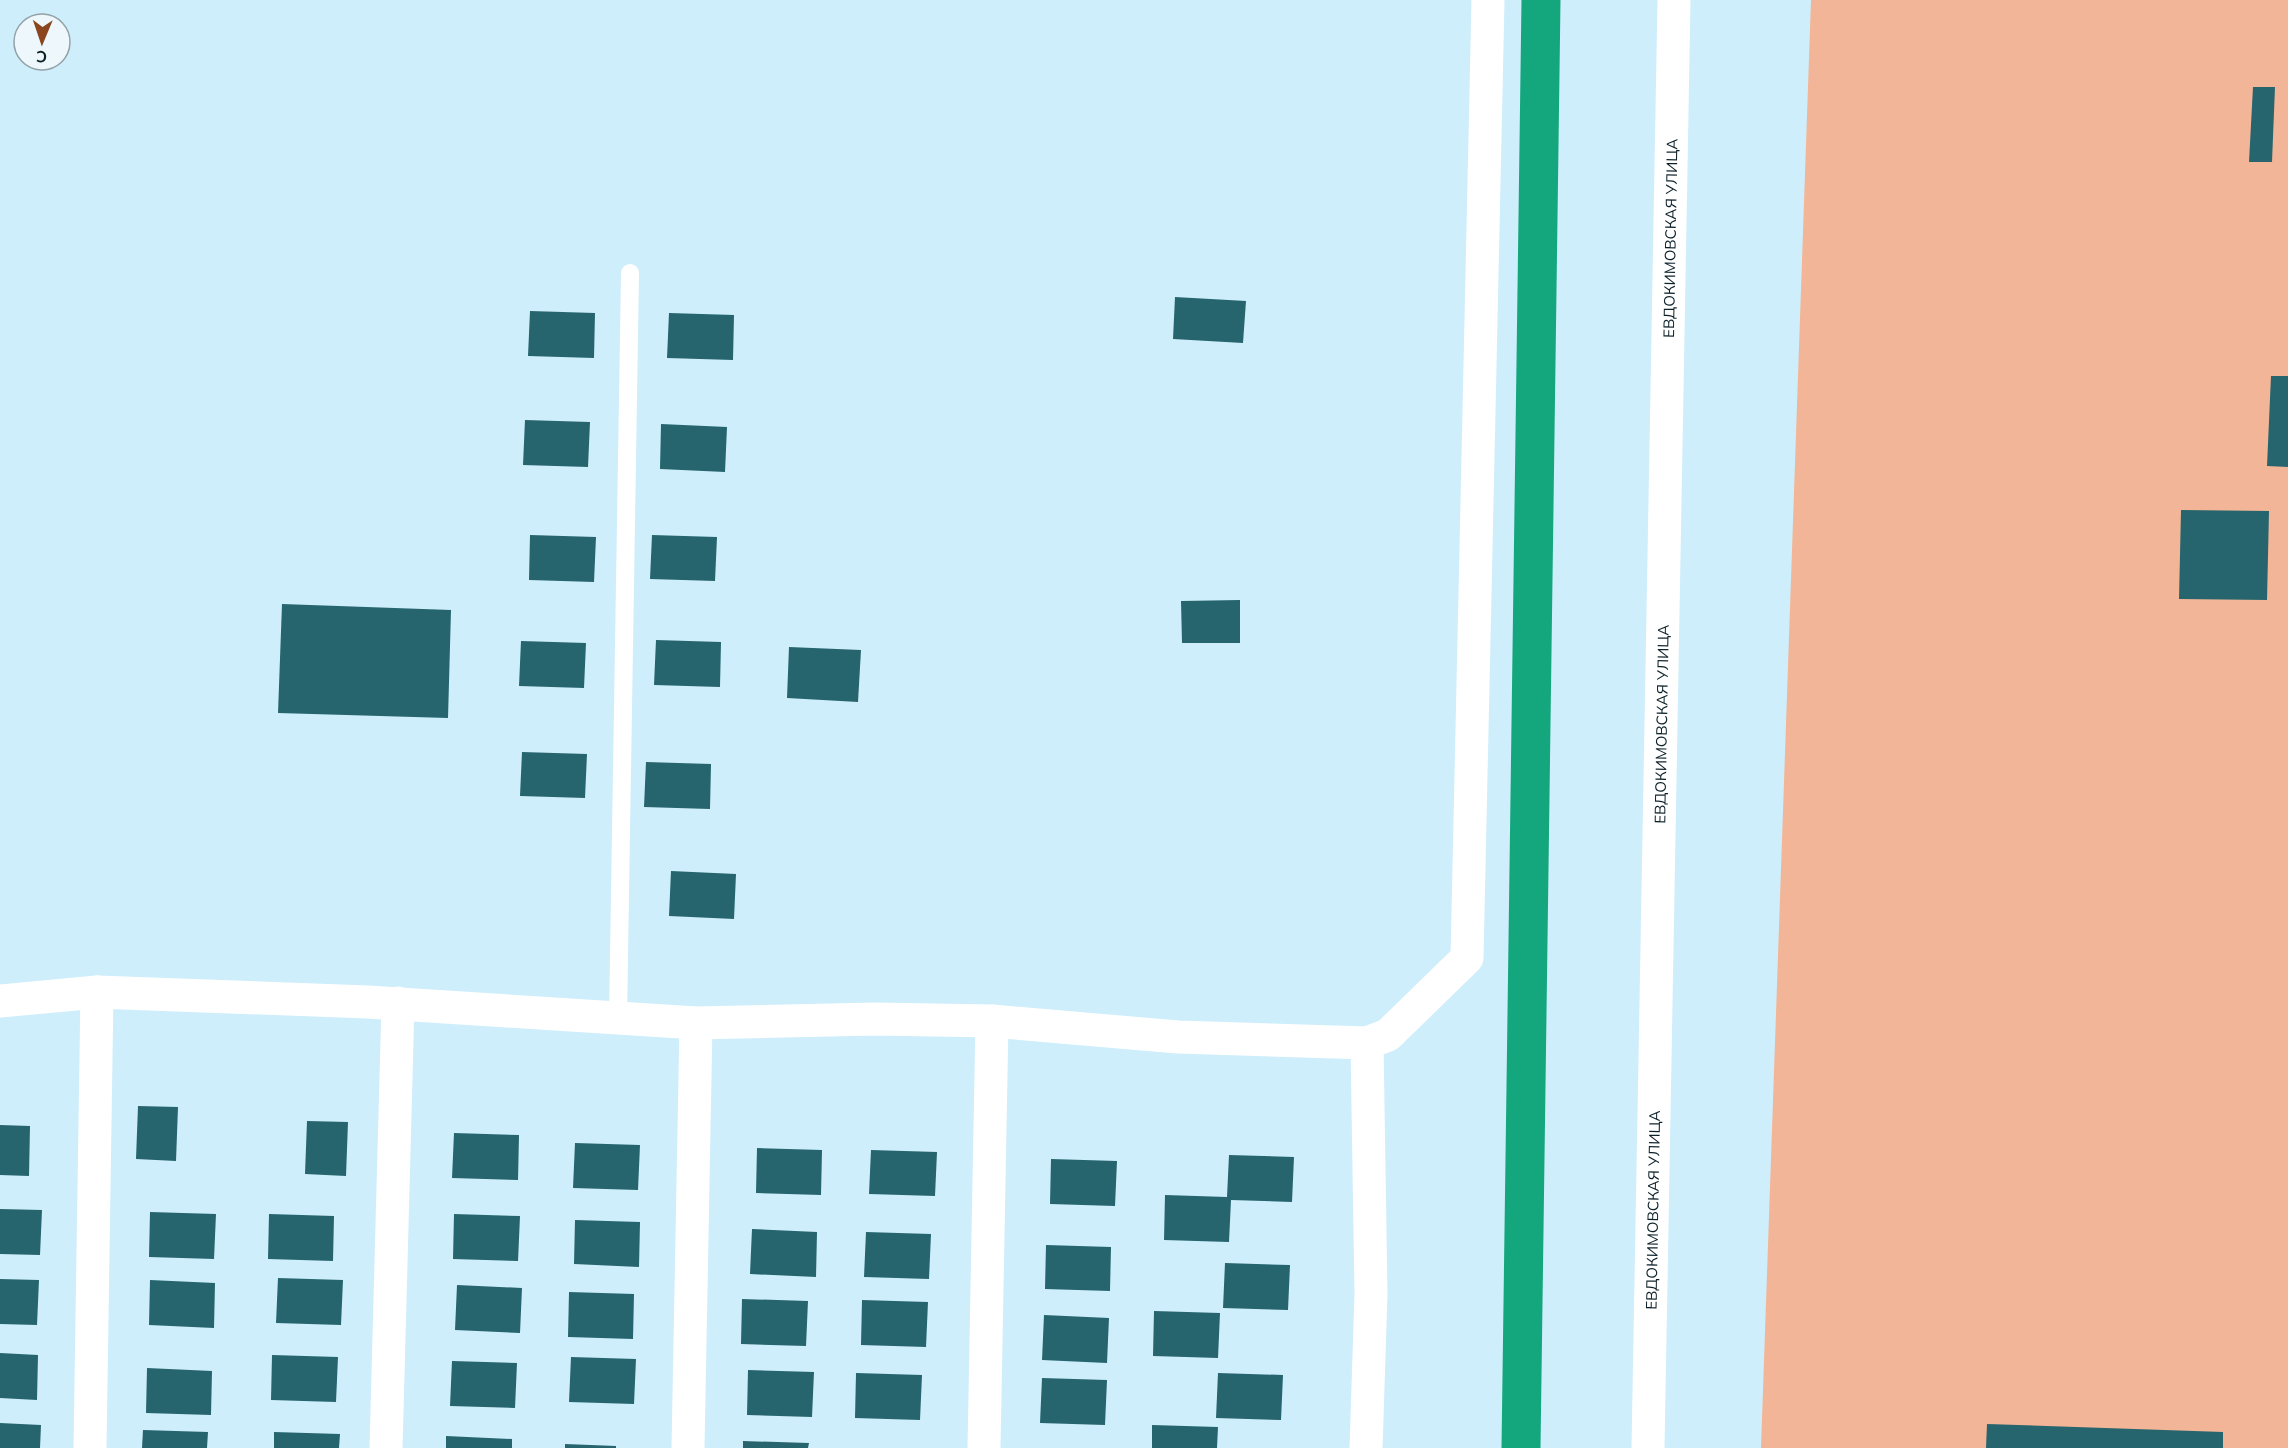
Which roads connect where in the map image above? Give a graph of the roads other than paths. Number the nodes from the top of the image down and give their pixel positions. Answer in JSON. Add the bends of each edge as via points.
{"nodes":[{"id":1,"x":1488,"y":0,"type":"edge"},
{"id":2,"x":1674,"y":0,"type":"edge"},
{"id":3,"x":630,"y":273,"type":"dead end"},
{"id":4,"x":97,"y":992,"type":"junction"},
{"id":5,"x":0,"y":1001,"type":"edge"},
{"id":6,"x":398,"y":1003,"type":"junction"},
{"id":7,"x":618,"y":1018,"type":"junction"},
{"id":8,"x":992,"y":1021,"type":"junction"},
{"id":9,"x":696,"y":1023,"type":"junction"},
{"id":10,"x":1367,"y":1043,"type":"junction"},
{"id":11,"x":90,"y":1448,"type":"edge"},
{"id":12,"x":386,"y":1448,"type":"edge"},
{"id":13,"x":688,"y":1448,"type":"edge"},
{"id":14,"x":984,"y":1448,"type":"edge"},
{"id":15,"x":1366,"y":1448,"type":"edge"},
{"id":16,"x":1648,"y":1448,"type":"edge"}],
"edges":[{"from":1,"to":10,"type":"street","via":[[1467,958],[1388,1035]]},
{"from":2,"to":16,"type":"street","name":"ЕВДОКИМОВСКАЯ УЛИЦА"},
{"from":3,"to":7,"type":"lane"},
{"from":4,"to":5,"type":"street"},
{"from":4,"to":6,"type":"street"},
{"from":4,"to":11,"type":"street"},
{"from":6,"to":7,"type":"street"},
{"from":6,"to":12,"type":"street"},
{"from":7,"to":9,"type":"street"},
{"from":8,"to":9,"type":"street"},
{"from":8,"to":10,"type":"street","via":[[1178,1037]]},
{"from":8,"to":14,"type":"street"},
{"from":9,"to":13,"type":"street"},
{"from":10,"to":15,"type":"street","via":[[1371,1294]]}]}
